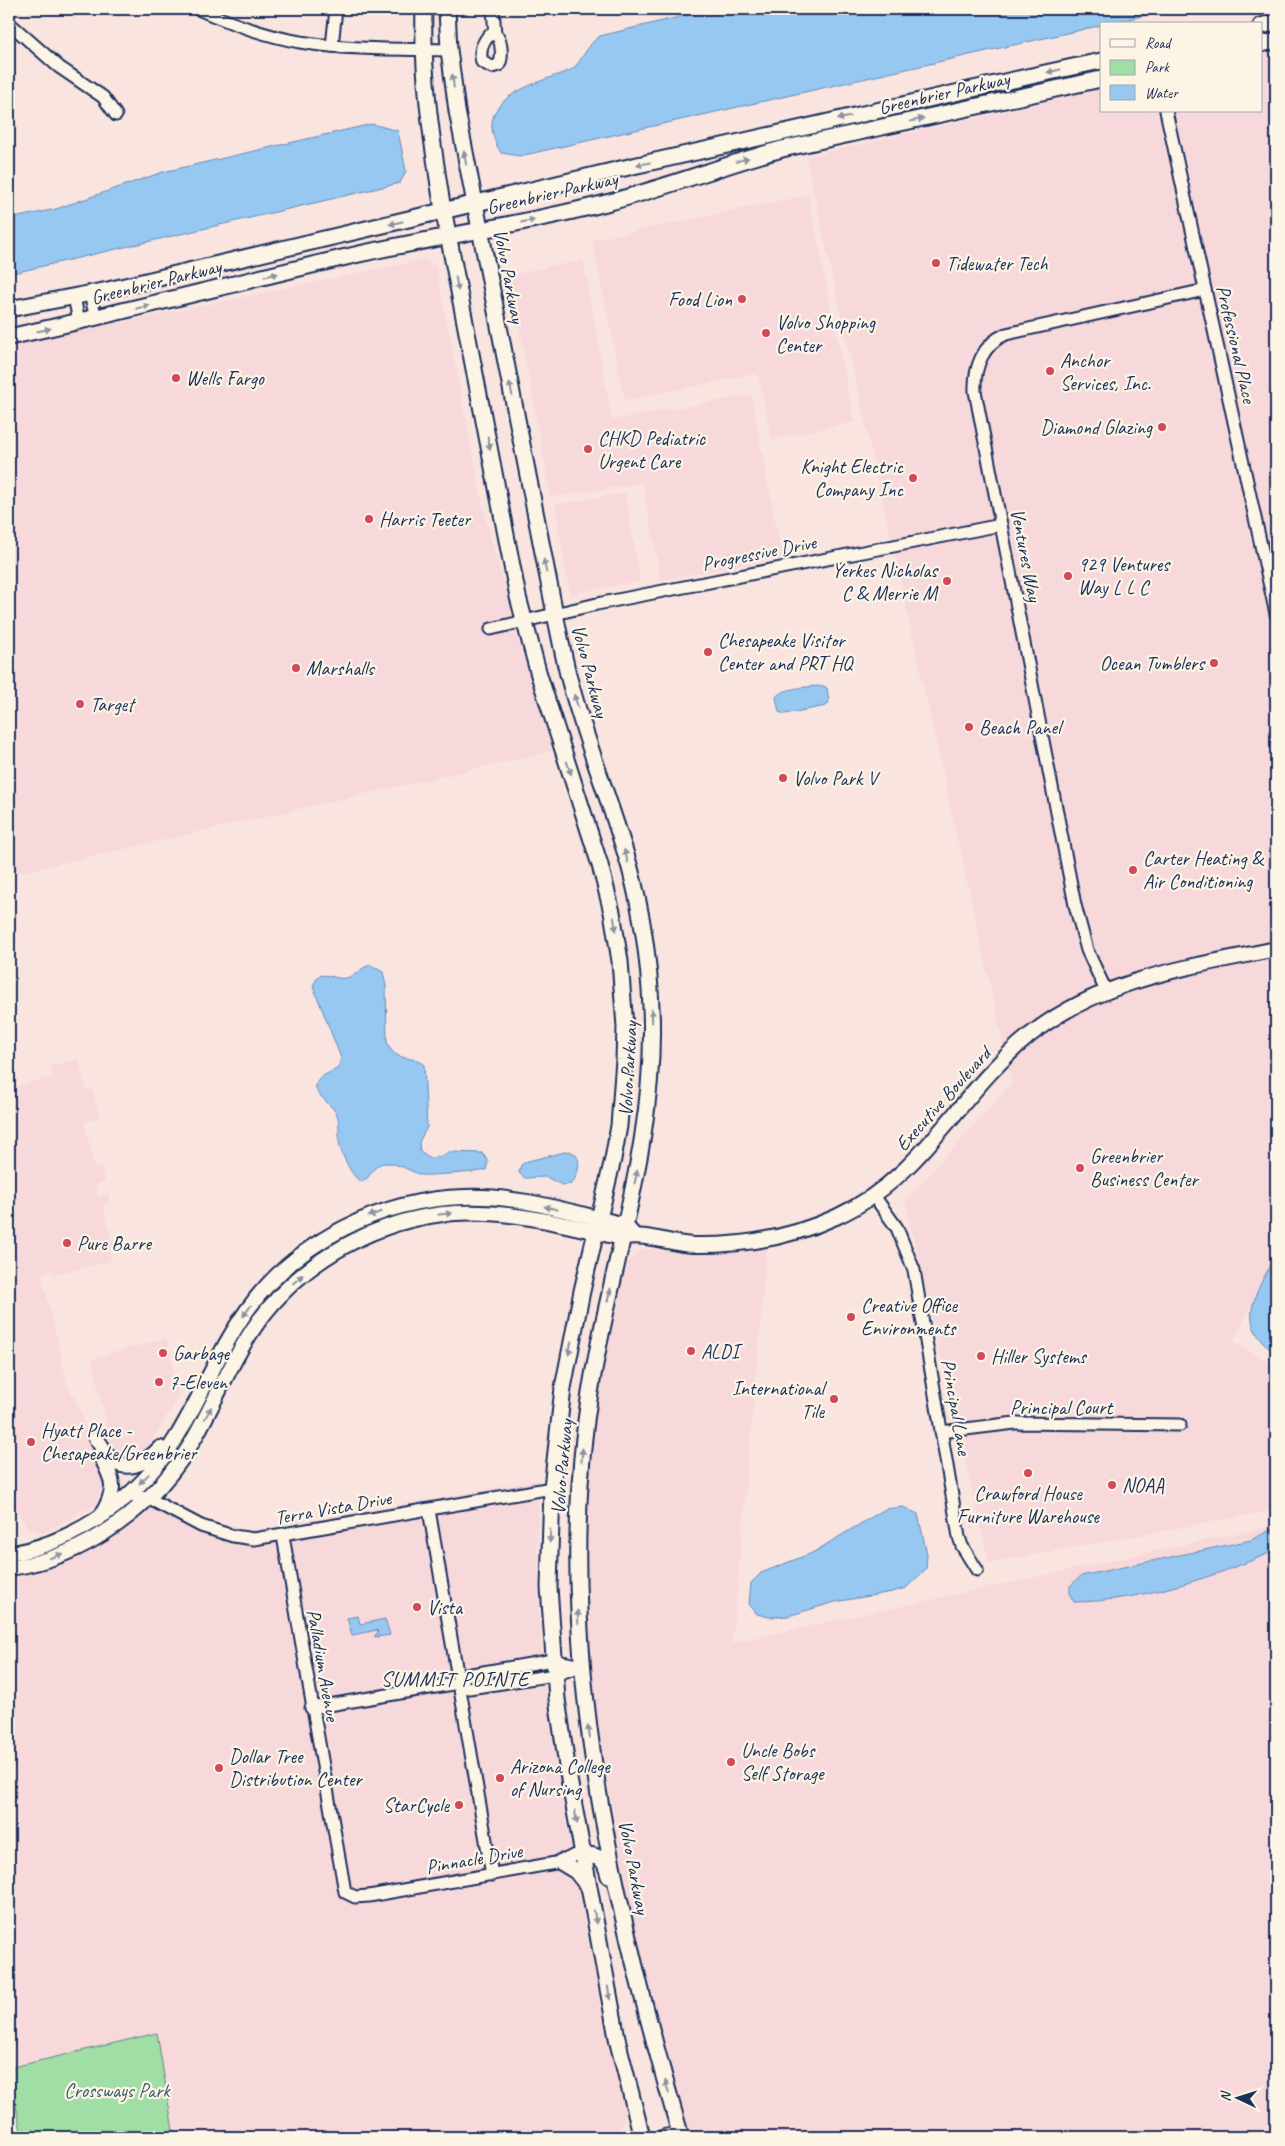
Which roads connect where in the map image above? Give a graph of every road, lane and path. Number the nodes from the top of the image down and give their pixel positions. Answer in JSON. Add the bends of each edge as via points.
{"nodes":[{"id":1,"x":198,"y":9,"type":"edge"},
{"id":2,"x":336,"y":9,"type":"edge"},
{"id":3,"x":424,"y":9,"type":"edge"},
{"id":4,"x":447,"y":9,"type":"edge"},
{"id":5,"x":494,"y":9,"type":"edge"},
{"id":6,"x":1276,"y":22,"type":"edge"},
{"id":7,"x":9,"y":23,"type":"edge"},
{"id":8,"x":1262,"y":26,"type":"edge"},
{"id":9,"x":495,"y":34,"type":"dead end"},
{"id":10,"x":1276,"y":41,"type":"edge"},
{"id":11,"x":1262,"y":44,"type":"edge"},
{"id":12,"x":332,"y":46,"type":"junction"},
{"id":13,"x":424,"y":50,"type":"junction"},
{"id":14,"x":449,"y":50,"type":"junction"},
{"id":15,"x":1100,"y":61,"type":"edge"},
{"id":16,"x":1100,"y":79,"type":"edge"},
{"id":17,"x":1166,"y":112,"type":"edge"},
{"id":18,"x":116,"y":116,"type":"dead end"},
{"id":19,"x":474,"y":204,"type":"junction"},
{"id":20,"x":444,"y":212,"type":"junction"},
{"id":21,"x":480,"y":230,"type":"junction"},
{"id":22,"x":448,"y":236,"type":"junction"},
{"id":23,"x":1205,"y":290,"type":"junction"},
{"id":24,"x":90,"y":293,"type":"junction"},
{"id":25,"x":74,"y":296,"type":"junction"},
{"id":26,"x":9,"y":309,"type":"edge"},
{"id":27,"x":96,"y":319,"type":"junction"},
{"id":28,"x":79,"y":322,"type":"junction"},
{"id":29,"x":9,"y":337,"type":"edge"},
{"id":30,"x":1002,"y":525,"type":"junction"},
{"id":31,"x":555,"y":614,"type":"junction"},
{"id":32,"x":1276,"y":614,"type":"edge"},
{"id":33,"x":524,"y":621,"type":"junction"},
{"id":34,"x":490,"y":629,"type":"dead end"},
{"id":35,"x":1276,"y":949,"type":"edge"},
{"id":36,"x":1106,"y":990,"type":"junction"},
{"id":37,"x":874,"y":1196,"type":"junction"},
{"id":38,"x":597,"y":1226,"type":"junction"},
{"id":39,"x":627,"y":1233,"type":"junction"},
{"id":40,"x":185,"y":1422,"type":"junction"},
{"id":41,"x":1180,"y":1425,"type":"dead end"},
{"id":42,"x":942,"y":1432,"type":"junction"},
{"id":43,"x":552,"y":1488,"type":"junction"},
{"id":44,"x":127,"y":1496,"type":"junction"},
{"id":45,"x":148,"y":1498,"type":"junction"},
{"id":46,"x":429,"y":1510,"type":"junction"},
{"id":47,"x":101,"y":1517,"type":"junction"},
{"id":48,"x":283,"y":1536,"type":"junction"},
{"id":49,"x":9,"y":1554,"type":"edge"},
{"id":50,"x":9,"y":1568,"type":"edge"},
{"id":51,"x":977,"y":1570,"type":"dead end"},
{"id":52,"x":554,"y":1660,"type":"junction"},
{"id":53,"x":581,"y":1666,"type":"junction"},
{"id":54,"x":555,"y":1675,"type":"junction"},
{"id":55,"x":459,"y":1683,"type":"junction"},
{"id":56,"x":311,"y":1708,"type":"junction"},
{"id":57,"x":583,"y":1854,"type":"junction"},
{"id":58,"x":561,"y":1862,"type":"junction"},
{"id":59,"x":492,"y":1875,"type":"junction"},
{"id":60,"x":590,"y":1889,"type":"junction"},
{"id":61,"x":369,"y":1896,"type":"joint"},
{"id":62,"x":637,"y":1978,"type":"junction"},
{"id":63,"x":681,"y":2135,"type":"edge"},
{"id":64,"x":642,"y":2137,"type":"edge"},
{"id":65,"x":664,"y":2137,"type":"edge"}],
"edges":[{"from":1,"to":12,"type":"street","via":[[299,42]]},
{"from":2,"to":12,"type":"street"},
{"from":3,"to":13,"type":"main road","name":"Volvo Parkway"},
{"from":4,"to":14,"type":"main road","name":"Volvo Parkway"},
{"from":5,"to":9,"type":"street"},
{"from":6,"to":8,"type":"main road"},
{"from":7,"to":18,"type":"street","via":[[60,67],[103,97]]},
{"from":10,"to":11,"type":"main road"},
{"from":12,"to":13,"type":"street"},
{"from":13,"to":14,"type":"street"},
{"from":13,"to":20,"type":"main road","name":"Volvo Parkway","via":[[431,135]]},
{"from":19,"to":14,"type":"main road","name":"Volvo Parkway","one_way":true},
{"from":15,"to":19,"type":"main road","name":"Greenbrier Parkway","one_way":true},
{"from":21,"to":16,"type":"main road","name":"Greenbrier Parkway","one_way":true,"via":[[606,203],[782,149]]},
{"from":17,"to":23,"type":"street","name":"Professional Place"},
{"from":19,"to":20,"type":"main road","name":"Greenbrier Parkway"},
{"from":19,"to":21,"type":"main road","name":"Volvo Parkway"},
{"from":20,"to":22,"type":"main road","name":"Volvo Parkway"},
{"from":20,"to":24,"type":"main road","name":"Greenbrier Parkway","one_way":true},
{"from":21,"to":22,"type":"main road","name":"Greenbrier Parkway"},
{"from":31,"to":21,"type":"main road","name":"Volvo Parkway","one_way":true},
{"from":27,"to":22,"type":"main road","name":"Greenbrier Parkway","one_way":true,"via":[[252,279]]},
{"from":22,"to":33,"type":"main road","name":"Volvo Parkway","one_way":true},
{"from":23,"to":30,"type":"street","name":"Ventures Way","via":[[1012,332],[987,349],[976,367],[975,391]]},
{"from":23,"to":32,"type":"street","name":"Professional Place"},
{"from":24,"to":25,"type":"main road","name":"Greenbrier Parkway"},
{"from":24,"to":27,"type":"street"},
{"from":25,"to":26,"type":"main road","name":"Greenbrier Parkway"},
{"from":25,"to":28,"type":"street"},
{"from":27,"to":28,"type":"main road","name":"Greenbrier Parkway"},
{"from":29,"to":28,"type":"main road","name":"Greenbrier Parkway","one_way":true},
{"from":30,"to":31,"type":"street","name":"Progressive Drive"},
{"from":30,"to":36,"type":"street","name":"Ventures Way","via":[[1075,905],[1088,950]]},
{"from":31,"to":33,"type":"street","name":"Progressive Drive"},
{"from":39,"to":31,"type":"main road","name":"Volvo Parkway","one_way":true,"via":[[648,1104],[652,1038],[649,971],[631,872],[573,691]]},
{"from":33,"to":34,"type":"street","name":"Progressive Drive"},
{"from":33,"to":38,"type":"main road","name":"Volvo Parkway","one_way":true,"via":[[603,874],[620,961],[625,1027],[622,1093],[613,1159]]},
{"from":35,"to":36,"type":"street","name":"Executive Boulevard","via":[[1148,976]]},
{"from":36,"to":37,"type":"street","name":"Executive Boulevard","via":[[1060,1014],[1026,1039],[984,1079],[906,1170]]},
{"from":37,"to":39,"type":"street","name":"Executive Boulevard","via":[[804,1230],[759,1242],[692,1245]]},
{"from":37,"to":42,"type":"street","name":"Principal Lane","via":[[897,1228],[914,1270]]},
{"from":38,"to":39,"type":"street","name":"Executive Boulevard"},
{"from":38,"to":40,"type":"street","name":"Executive Boulevard","one_way":true,"via":[[516,1200],[466,1197],[416,1202],[352,1224],[311,1248],[259,1295],[231,1335]]},
{"from":38,"to":43,"type":"main road","name":"Volvo Parkway","one_way":true,"via":[[569,1355]]},
{"from":45,"to":38,"type":"street","name":"Executive Boulevard","one_way":true,"via":[[186,1452],[258,1323],[291,1285],[339,1250],[364,1236],[404,1222],[454,1213],[514,1214]]},
{"from":53,"to":39,"type":"main road","name":"Volvo Parkway","one_way":true,"via":[[577,1552],[584,1436],[600,1338]]},
{"from":40,"to":44,"type":"street","name":"Executive Boulevard","one_way":true,"via":[[166,1452]]},
{"from":40,"to":47,"type":"street","via":[[150,1458],[133,1466],[115,1462],[96,1439],[97,1449],[111,1475],[112,1486]]},
{"from":41,"to":42,"type":"street","name":"Principal Court","via":[[1015,1423]]},
{"from":42,"to":51,"type":"street","name":"Principal Lane","via":[[959,1537]]},
{"from":43,"to":46,"type":"street","name":"Terra Vista Drive"},
{"from":43,"to":52,"type":"main road","name":"Volvo Parkway","one_way":true,"via":[[550,1587]]},
{"from":44,"to":45,"type":"street","name":"Terra Vista Drive"},
{"from":44,"to":47,"type":"street","name":"Executive Boulevard"},
{"from":45,"to":48,"type":"street","name":"Terra Vista Drive","via":[[188,1521],[212,1530],[247,1539]]},
{"from":50,"to":45,"type":"street","name":"Executive Boulevard","one_way":true,"via":[[41,1561],[80,1546],[117,1524]]},
{"from":46,"to":48,"type":"street","name":"Terra Vista Drive"},
{"from":46,"to":55,"type":"street"},
{"from":47,"to":49,"type":"street","name":"Executive Boulevard","via":[[55,1542]]},
{"from":48,"to":56,"type":"street","name":"Palladium Avenue"},
{"from":52,"to":53,"type":"street"},
{"from":52,"to":54,"type":"main road","name":"Volvo Parkway"},
{"from":52,"to":55,"type":"street","via":[[466,1675]]},
{"from":53,"to":54,"type":"street"},
{"from":62,"to":53,"type":"main road","name":"Volvo Parkway","one_way":true,"via":[[595,1774]]},
{"from":54,"to":55,"type":"street","via":[[469,1688]]},
{"from":54,"to":57,"type":"main road","name":"Volvo Parkway","one_way":true},
{"from":55,"to":56,"type":"street"},
{"from":55,"to":59,"type":"street"},
{"from":56,"to":61,"type":"street","name":"Palladium Avenue","via":[[343,1887],[347,1894],[355,1897]]},
{"from":57,"to":58,"type":"street","name":"Pinnacle Drive"},
{"from":57,"to":60,"type":"main road","name":"Volvo Parkway"},
{"from":57,"to":62,"type":"main road","via":[[600,1857],[606,1864],[627,1961]]},
{"from":58,"to":59,"type":"street","name":"Pinnacle Drive"},
{"from":58,"to":60,"type":"main road","via":[[576,1871]]},
{"from":59,"to":61,"type":"street","name":"Pinnacle Drive"},
{"from":60,"to":64,"type":"main road","name":"Volvo Parkway","one_way":true,"via":[[618,2043]]},
{"from":63,"to":62,"type":"main road","name":"Volvo Parkway","one_way":true},
{"from":63,"to":65,"type":"street"}]}
